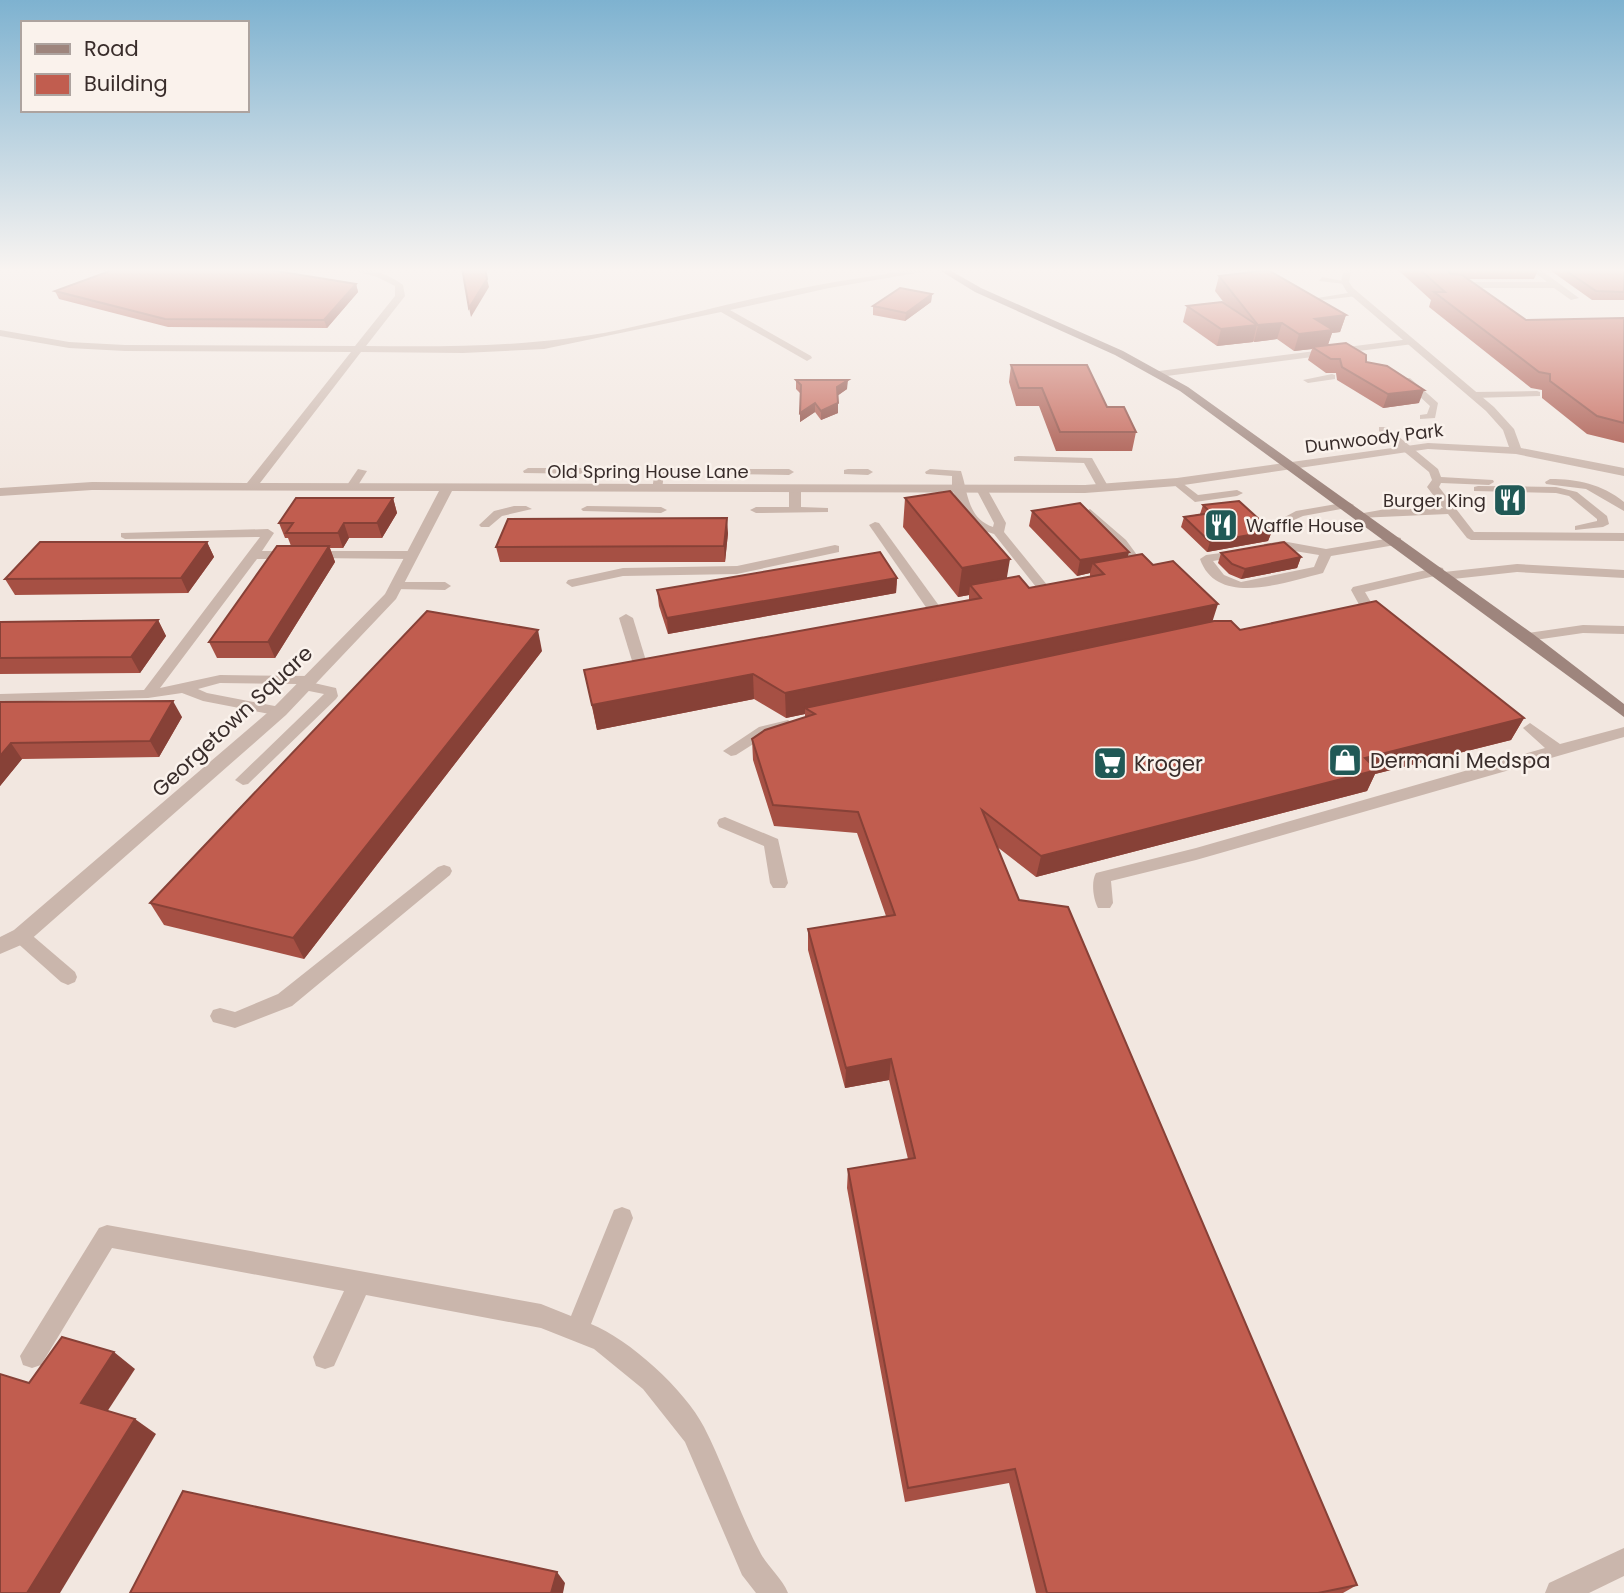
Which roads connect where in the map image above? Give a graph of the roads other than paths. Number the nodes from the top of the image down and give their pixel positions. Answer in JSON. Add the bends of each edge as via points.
{"nodes":[{"id":1,"x":54,"y":342,"type":"edge"},
{"id":2,"x":366,"y":342,"type":"edge"},
{"id":3,"x":565,"y":342,"type":"edge"},
{"id":4,"x":780,"y":342,"type":"edge"},
{"id":5,"x":1091,"y":342,"type":"edge"},
{"id":6,"x":1407,"y":342,"type":"edge"},
{"id":7,"x":1410,"y":342,"type":"edge"},
{"id":8,"x":360,"y":350,"type":"junction"},
{"id":9,"x":807,"y":358,"type":"dead end"},
{"id":10,"x":1396,"y":373,"type":"edge"},
{"id":11,"x":1159,"y":374,"type":"junction"},
{"id":12,"x":1332,"y":377,"type":"edge"},
{"id":13,"x":1308,"y":380,"type":"dead end"},
{"id":14,"x":1537,"y":394,"type":"edge"},
{"id":15,"x":1473,"y":395,"type":"junction"},
{"id":16,"x":1424,"y":417,"type":"dead end"},
{"id":17,"x":1383,"y":429,"type":"dead end"},
{"id":18,"x":1409,"y":448,"type":"junction"},
{"id":19,"x":1517,"y":451,"type":"junction"},
{"id":20,"x":1018,"y":459,"type":"dead end"},
{"id":21,"x":1577,"y":460,"type":"junction"},
{"id":22,"x":1294,"y":466,"type":"junction"},
{"id":23,"x":362,"y":471,"type":"dead end"},
{"id":24,"x":528,"y":471,"type":"dead end"},
{"id":25,"x":592,"y":471,"type":"dead end"},
{"id":26,"x":643,"y":471,"type":"dead end"},
{"id":27,"x":659,"y":471,"type":"junction"},
{"id":28,"x":676,"y":471,"type":"dead end"},
{"id":29,"x":728,"y":471,"type":"dead end"},
{"id":30,"x":789,"y":472,"type":"dead end"},
{"id":31,"x":848,"y":472,"type":"dead end"},
{"id":32,"x":868,"y":472,"type":"dead end"},
{"id":33,"x":930,"y":472,"type":"dead end"},
{"id":34,"x":1624,"y":472,"type":"edge"},
{"id":35,"x":1440,"y":481,"type":"junction"},
{"id":36,"x":1177,"y":482,"type":"junction"},
{"id":37,"x":1574,"y":482,"type":"junction"},
{"id":38,"x":250,"y":487,"type":"junction"},
{"id":39,"x":351,"y":488,"type":"junction"},
{"id":40,"x":447,"y":488,"type":"junction"},
{"id":41,"x":1103,"y":488,"type":"junction"},
{"id":42,"x":656,"y":489,"type":"junction"},
{"id":43,"x":795,"y":489,"type":"junction"},
{"id":44,"x":958,"y":489,"type":"junction"},
{"id":45,"x":982,"y":489,"type":"junction"},
{"id":46,"x":1456,"y":489,"type":"dead end"},
{"id":47,"x":1478,"y":489,"type":"dead end"},
{"id":48,"x":1530,"y":489,"type":"junction"},
{"id":49,"x":0,"y":492,"type":"edge"},
{"id":50,"x":1237,"y":493,"type":"dead end"},
{"id":51,"x":1348,"y":505,"type":"junction"},
{"id":52,"x":1624,"y":508,"type":"edge"},
{"id":53,"x":526,"y":509,"type":"dead end"},
{"id":54,"x":587,"y":509,"type":"dead end"},
{"id":55,"x":661,"y":510,"type":"dead end"},
{"id":56,"x":756,"y":510,"type":"dead end"},
{"id":57,"x":795,"y":510,"type":"junction"},
{"id":58,"x":824,"y":510,"type":"dead end"},
{"id":59,"x":1450,"y":511,"type":"junction"},
{"id":60,"x":1090,"y":512,"type":"edge"},
{"id":61,"x":1362,"y":516,"type":"junction"},
{"id":62,"x":1624,"y":522,"type":"edge"},
{"id":63,"x":485,"y":525,"type":"dead end"},
{"id":64,"x":875,"y":525,"type":"dead end"},
{"id":65,"x":1276,"y":525,"type":"dead end"},
{"id":66,"x":1465,"y":528,"type":"junction"},
{"id":67,"x":1591,"y":528,"type":"junction"},
{"id":68,"x":998,"y":533,"type":"junction"},
{"id":69,"x":125,"y":534,"type":"dead end"},
{"id":70,"x":1624,"y":537,"type":"edge"},
{"id":71,"x":1396,"y":541,"type":"junction"},
{"id":72,"x":835,"y":550,"type":"dead end"},
{"id":73,"x":1326,"y":553,"type":"junction"},
{"id":74,"x":254,"y":555,"type":"junction"},
{"id":75,"x":412,"y":555,"type":"junction"},
{"id":76,"x":1130,"y":573,"type":"edge"},
{"id":77,"x":1441,"y":574,"type":"junction"},
{"id":78,"x":1624,"y":574,"type":"edge"},
{"id":79,"x":572,"y":583,"type":"dead end"},
{"id":80,"x":397,"y":586,"type":"junction"},
{"id":81,"x":445,"y":586,"type":"dead end"},
{"id":82,"x":1044,"y":589,"type":"edge"},
{"id":83,"x":935,"y":610,"type":"edge"},
{"id":84,"x":1368,"y":610,"type":"edge"},
{"id":85,"x":626,"y":618,"type":"dead end"},
{"id":86,"x":1624,"y":630,"type":"edge"},
{"id":87,"x":1528,"y":637,"type":"junction"},
{"id":88,"x":640,"y":664,"type":"edge"},
{"id":89,"x":307,"y":683,"type":"junction"},
{"id":90,"x":184,"y":688,"type":"junction"},
{"id":91,"x":148,"y":694,"type":"junction"},
{"id":92,"x":0,"y":698,"type":"edge"},
{"id":93,"x":280,"y":711,"type":"junction"},
{"id":94,"x":1624,"y":712,"type":"edge"},
{"id":95,"x":803,"y":722,"type":"edge"},
{"id":96,"x":1530,"y":728,"type":"dead end"},
{"id":97,"x":1624,"y":732,"type":"edge"},
{"id":98,"x":1557,"y":750,"type":"junction"},
{"id":99,"x":731,"y":751,"type":"dead end"},
{"id":100,"x":243,"y":780,"type":"dead end"},
{"id":101,"x":725,"y":823,"type":"dead end"},
{"id":102,"x":444,"y":870,"type":"dead end"},
{"id":103,"x":779,"y":883,"type":"dead end"},
{"id":104,"x":1104,"y":903,"type":"dead end"},
{"id":105,"x":21,"y":936,"type":"junction"},
{"id":106,"x":0,"y":946,"type":"edge"},
{"id":107,"x":68,"y":977,"type":"dead end"},
{"id":108,"x":220,"y":1016,"type":"dead end"},
{"id":109,"x":622,"y":1217,"type":"dead end"},
{"id":110,"x":360,"y":1282,"type":"junction"},
{"id":111,"x":577,"y":1330,"type":"junction"},
{"id":112,"x":32,"y":1356,"type":"dead end"},
{"id":113,"x":325,"y":1357,"type":"dead end"},
{"id":114,"x":1624,"y":1562,"type":"edge"},
{"id":115,"x":774,"y":1593,"type":"edge"},
{"id":116,"x":1559,"y":1593,"type":"edge"}],
"edges":[{"from":1,"to":8,"type":"street","via":[[125,348]]},
{"from":2,"to":8,"type":"street"},
{"from":3,"to":8,"type":"street"},
{"from":4,"to":9,"type":"street"},
{"from":5,"to":11,"type":"street"},
{"from":6,"to":11,"type":"lane"},
{"from":7,"to":15,"type":"street"},
{"from":8,"to":38,"type":"street"},
{"from":10,"to":16,"type":"lane","via":[[1435,405],[1431,415]]},
{"from":11,"to":22,"type":"street"},
{"from":12,"to":13,"type":"lane"},
{"from":14,"to":15,"type":"lane"},
{"from":15,"to":19,"type":"street","via":[[1502,421]]},
{"from":17,"to":18,"type":"lane"},
{"from":18,"to":19,"type":"street","name":"Dunwoody Park"},
{"from":18,"to":22,"type":"street","name":"Dunwoody Park"},
{"from":18,"to":35,"type":"lane"},
{"from":19,"to":21,"type":"street","name":"Dunwoody Park"},
{"from":20,"to":41,"type":"lane","via":[[1088,460]]},
{"from":21,"to":34,"type":"street","name":"Dunwoody Park"},
{"from":21,"to":37,"type":"lane"},
{"from":22,"to":36,"type":"street","name":"Old Spring House Lane"},
{"from":22,"to":51,"type":"street"},
{"from":23,"to":39,"type":"lane"},
{"from":24,"to":25,"type":"lane"},
{"from":26,"to":27,"type":"lane"},
{"from":27,"to":28,"type":"lane"},
{"from":27,"to":42,"type":"lane"},
{"from":29,"to":30,"type":"lane","via":[[761,468]]},
{"from":31,"to":32,"type":"lane"},
{"from":33,"to":44,"type":"lane","via":[[957,473]]},
{"from":35,"to":37,"type":"lane"},
{"from":35,"to":46,"type":"lane"},
{"from":35,"to":59,"type":"lane","via":[[1433,487]]},
{"from":36,"to":41,"type":"street","name":"Old Spring House Lane"},
{"from":36,"to":50,"type":"lane","via":[[1195,499]]},
{"from":37,"to":52,"type":"lane","via":[[1603,491]]},
{"from":38,"to":39,"type":"street","name":"Old Spring House Lane"},
{"from":38,"to":49,"type":"street","name":"Old Spring House Lane","via":[[92,486]]},
{"from":39,"to":40,"type":"street","name":"Old Spring House Lane"},
{"from":40,"to":42,"type":"street","name":"Old Spring House Lane"},
{"from":40,"to":75,"type":"street","name":"Georgetown Square"},
{"from":41,"to":45,"type":"street","name":"Old Spring House Lane"},
{"from":42,"to":43,"type":"street","name":"Old Spring House Lane"},
{"from":43,"to":44,"type":"street","name":"Old Spring House Lane"},
{"from":43,"to":57,"type":"lane"},
{"from":44,"to":45,"type":"street","name":"Old Spring House Lane"},
{"from":44,"to":68,"type":"lane","via":[[980,526]]},
{"from":45,"to":68,"type":"lane","via":[[1000,523]]},
{"from":47,"to":48,"type":"lane"},
{"from":48,"to":62,"type":"lane","via":[[1589,491]]},
{"from":48,"to":67,"type":"lane","via":[[1556,490],[1583,499],[1603,518],[1603,524]]},
{"from":51,"to":61,"type":"street"},
{"from":51,"to":65,"type":"lane","via":[[1300,513]]},
{"from":53,"to":63,"type":"lane","via":[[505,510]]},
{"from":54,"to":55,"type":"lane"},
{"from":56,"to":57,"type":"lane"},
{"from":57,"to":58,"type":"lane"},
{"from":59,"to":61,"type":"lane"},
{"from":59,"to":66,"type":"lane"},
{"from":60,"to":76,"type":"lane","via":[[1122,542],[1142,570]]},
{"from":61,"to":71,"type":"street"},
{"from":62,"to":67,"type":"lane","via":[[1615,528]]},
{"from":64,"to":83,"type":"lane"},
{"from":66,"to":67,"type":"lane"},
{"from":66,"to":70,"type":"lane","via":[[1471,536]]},
{"from":68,"to":82,"type":"lane"},
{"from":69,"to":74,"type":"lane","via":[[268,533]]},
{"from":71,"to":73,"type":"lane"},
{"from":71,"to":77,"type":"street"},
{"from":72,"to":79,"type":"lane","via":[[737,570],[623,572]]},
{"from":73,"to":73,"type":"lane","via":[[1282,545],[1206,559],[1208,568],[1227,584],[1241,586],[1319,570]]},
{"from":74,"to":75,"type":"lane"},
{"from":74,"to":91,"type":"lane"},
{"from":75,"to":80,"type":"street","name":"Georgetown Square"},
{"from":77,"to":78,"type":"lane","via":[[1517,568]]},
{"from":77,"to":84,"type":"lane","via":[[1357,590]]},
{"from":77,"to":87,"type":"street"},
{"from":80,"to":81,"type":"lane"},
{"from":80,"to":89,"type":"street","name":"Georgetown Square"},
{"from":85,"to":88,"type":"lane"},
{"from":86,"to":87,"type":"lane","via":[[1583,629]]},
{"from":87,"to":94,"type":"street"},
{"from":89,"to":90,"type":"lane","via":[[220,679]]},
{"from":89,"to":93,"type":"street","name":"Georgetown Square"},
{"from":89,"to":100,"type":"lane","via":[[331,691],[331,696]]},
{"from":90,"to":91,"type":"lane"},
{"from":90,"to":93,"type":"lane","via":[[203,697]]},
{"from":91,"to":92,"type":"lane"},
{"from":93,"to":105,"type":"street","name":"Georgetown Square"},
{"from":95,"to":99,"type":"lane","via":[[764,730]]},
{"from":96,"to":98,"type":"lane"},
{"from":97,"to":98,"type":"lane"},
{"from":98,"to":104,"type":"lane","via":[[1102,877]]},
{"from":101,"to":103,"type":"lane","via":[[772,843]]},
{"from":102,"to":108,"type":"lane","via":[[285,1000],[235,1020]]},
{"from":105,"to":106,"type":"street","name":"Georgetown Square"},
{"from":105,"to":107,"type":"lane"},
{"from":109,"to":111,"type":"lane"},
{"from":110,"to":111,"type":"lane","via":[[541,1316]]},
{"from":110,"to":112,"type":"lane","via":[[107,1236]]},
{"from":110,"to":113,"type":"lane"},
{"from":111,"to":115,"type":"lane","via":[[602,1340],[652,1380],[694,1433],[752,1565]]},
{"from":114,"to":116,"type":"lane"}]}
